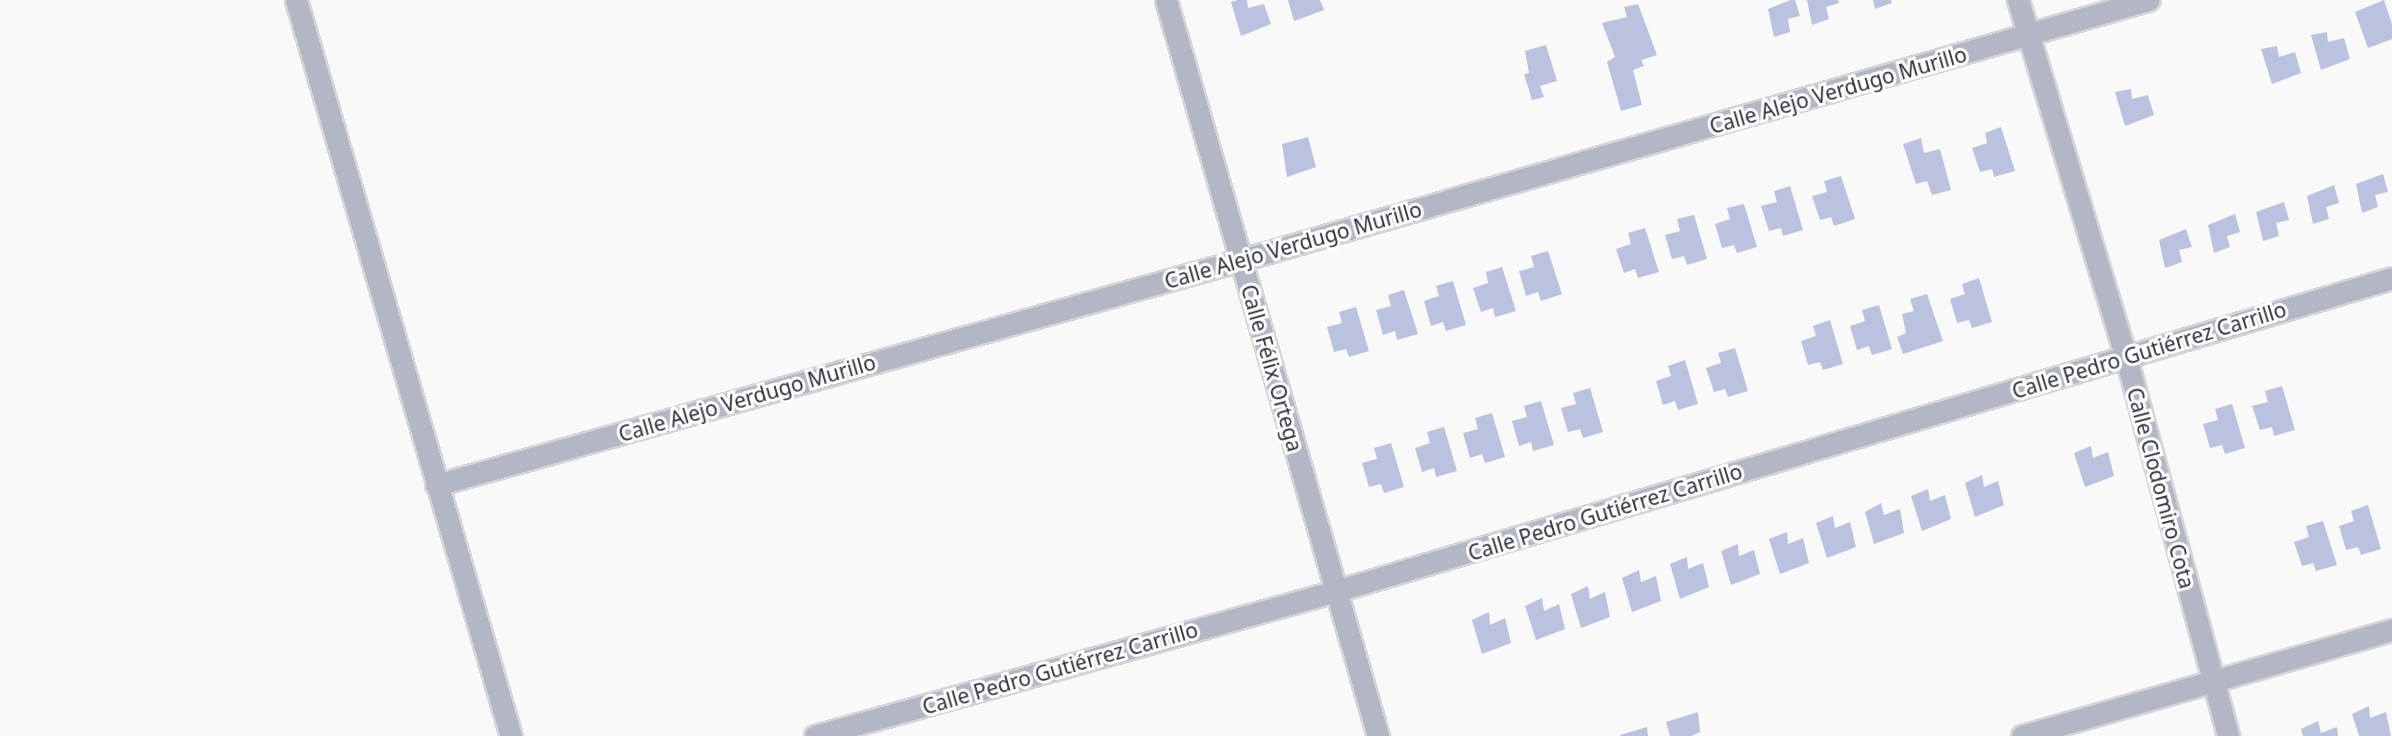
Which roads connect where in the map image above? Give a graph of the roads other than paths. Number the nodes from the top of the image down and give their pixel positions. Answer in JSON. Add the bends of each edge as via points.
{"nodes":[{"id":1,"x":296,"y":0,"type":"edge"},
{"id":2,"x":1167,"y":0,"type":"edge"},
{"id":3,"x":2018,"y":0,"type":"edge"},
{"id":4,"x":2148,"y":0,"type":"edge"},
{"id":5,"x":2029,"y":36,"type":"junction"},
{"id":6,"x":1241,"y":260,"type":"junction"},
{"id":7,"x":2392,"y":278,"type":"edge"},
{"id":8,"x":2126,"y":357,"type":"junction"},
{"id":9,"x":436,"y":485,"type":"junction"},
{"id":10,"x":1336,"y":591,"type":"junction"},
{"id":11,"x":2392,"y":630,"type":"edge"},
{"id":12,"x":2212,"y":682,"type":"junction"},
{"id":13,"x":511,"y":736,"type":"edge"},
{"id":14,"x":816,"y":736,"type":"edge"},
{"id":15,"x":1378,"y":736,"type":"edge"},
{"id":16,"x":2022,"y":736,"type":"edge"},
{"id":17,"x":2228,"y":736,"type":"edge"}],
"edges":[{"from":1,"to":9,"type":"street"},
{"from":2,"to":6,"type":"street","name":"Calle Félix Ortega"},
{"from":3,"to":5,"type":"street","name":"Calle Clodomiro Cota"},
{"from":4,"to":5,"type":"street","name":"Calle Alejo Verdugo Murillo"},
{"from":5,"to":6,"type":"street","name":"Calle Alejo Verdugo Murillo"},
{"from":5,"to":8,"type":"street","name":"Calle Clodomiro Cota"},
{"from":6,"to":9,"type":"street","name":"Calle Alejo Verdugo Murillo"},
{"from":6,"to":10,"type":"street","name":"Calle Félix Ortega"},
{"from":7,"to":8,"type":"street","name":"Calle Pedro Gutiérrez Carrillo"},
{"from":8,"to":10,"type":"street","name":"Calle Pedro Gutiérrez Carrillo"},
{"from":8,"to":12,"type":"street","name":"Calle Clodomiro Cota"},
{"from":9,"to":13,"type":"street"},
{"from":10,"to":14,"type":"street","name":"Calle Pedro Gutiérrez Carrillo"},
{"from":10,"to":15,"type":"street","name":"Calle Félix Ortega"},
{"from":11,"to":12,"type":"street"},
{"from":12,"to":16,"type":"street"},
{"from":12,"to":17,"type":"street","name":"Calle Clodomiro Cota"}]}
